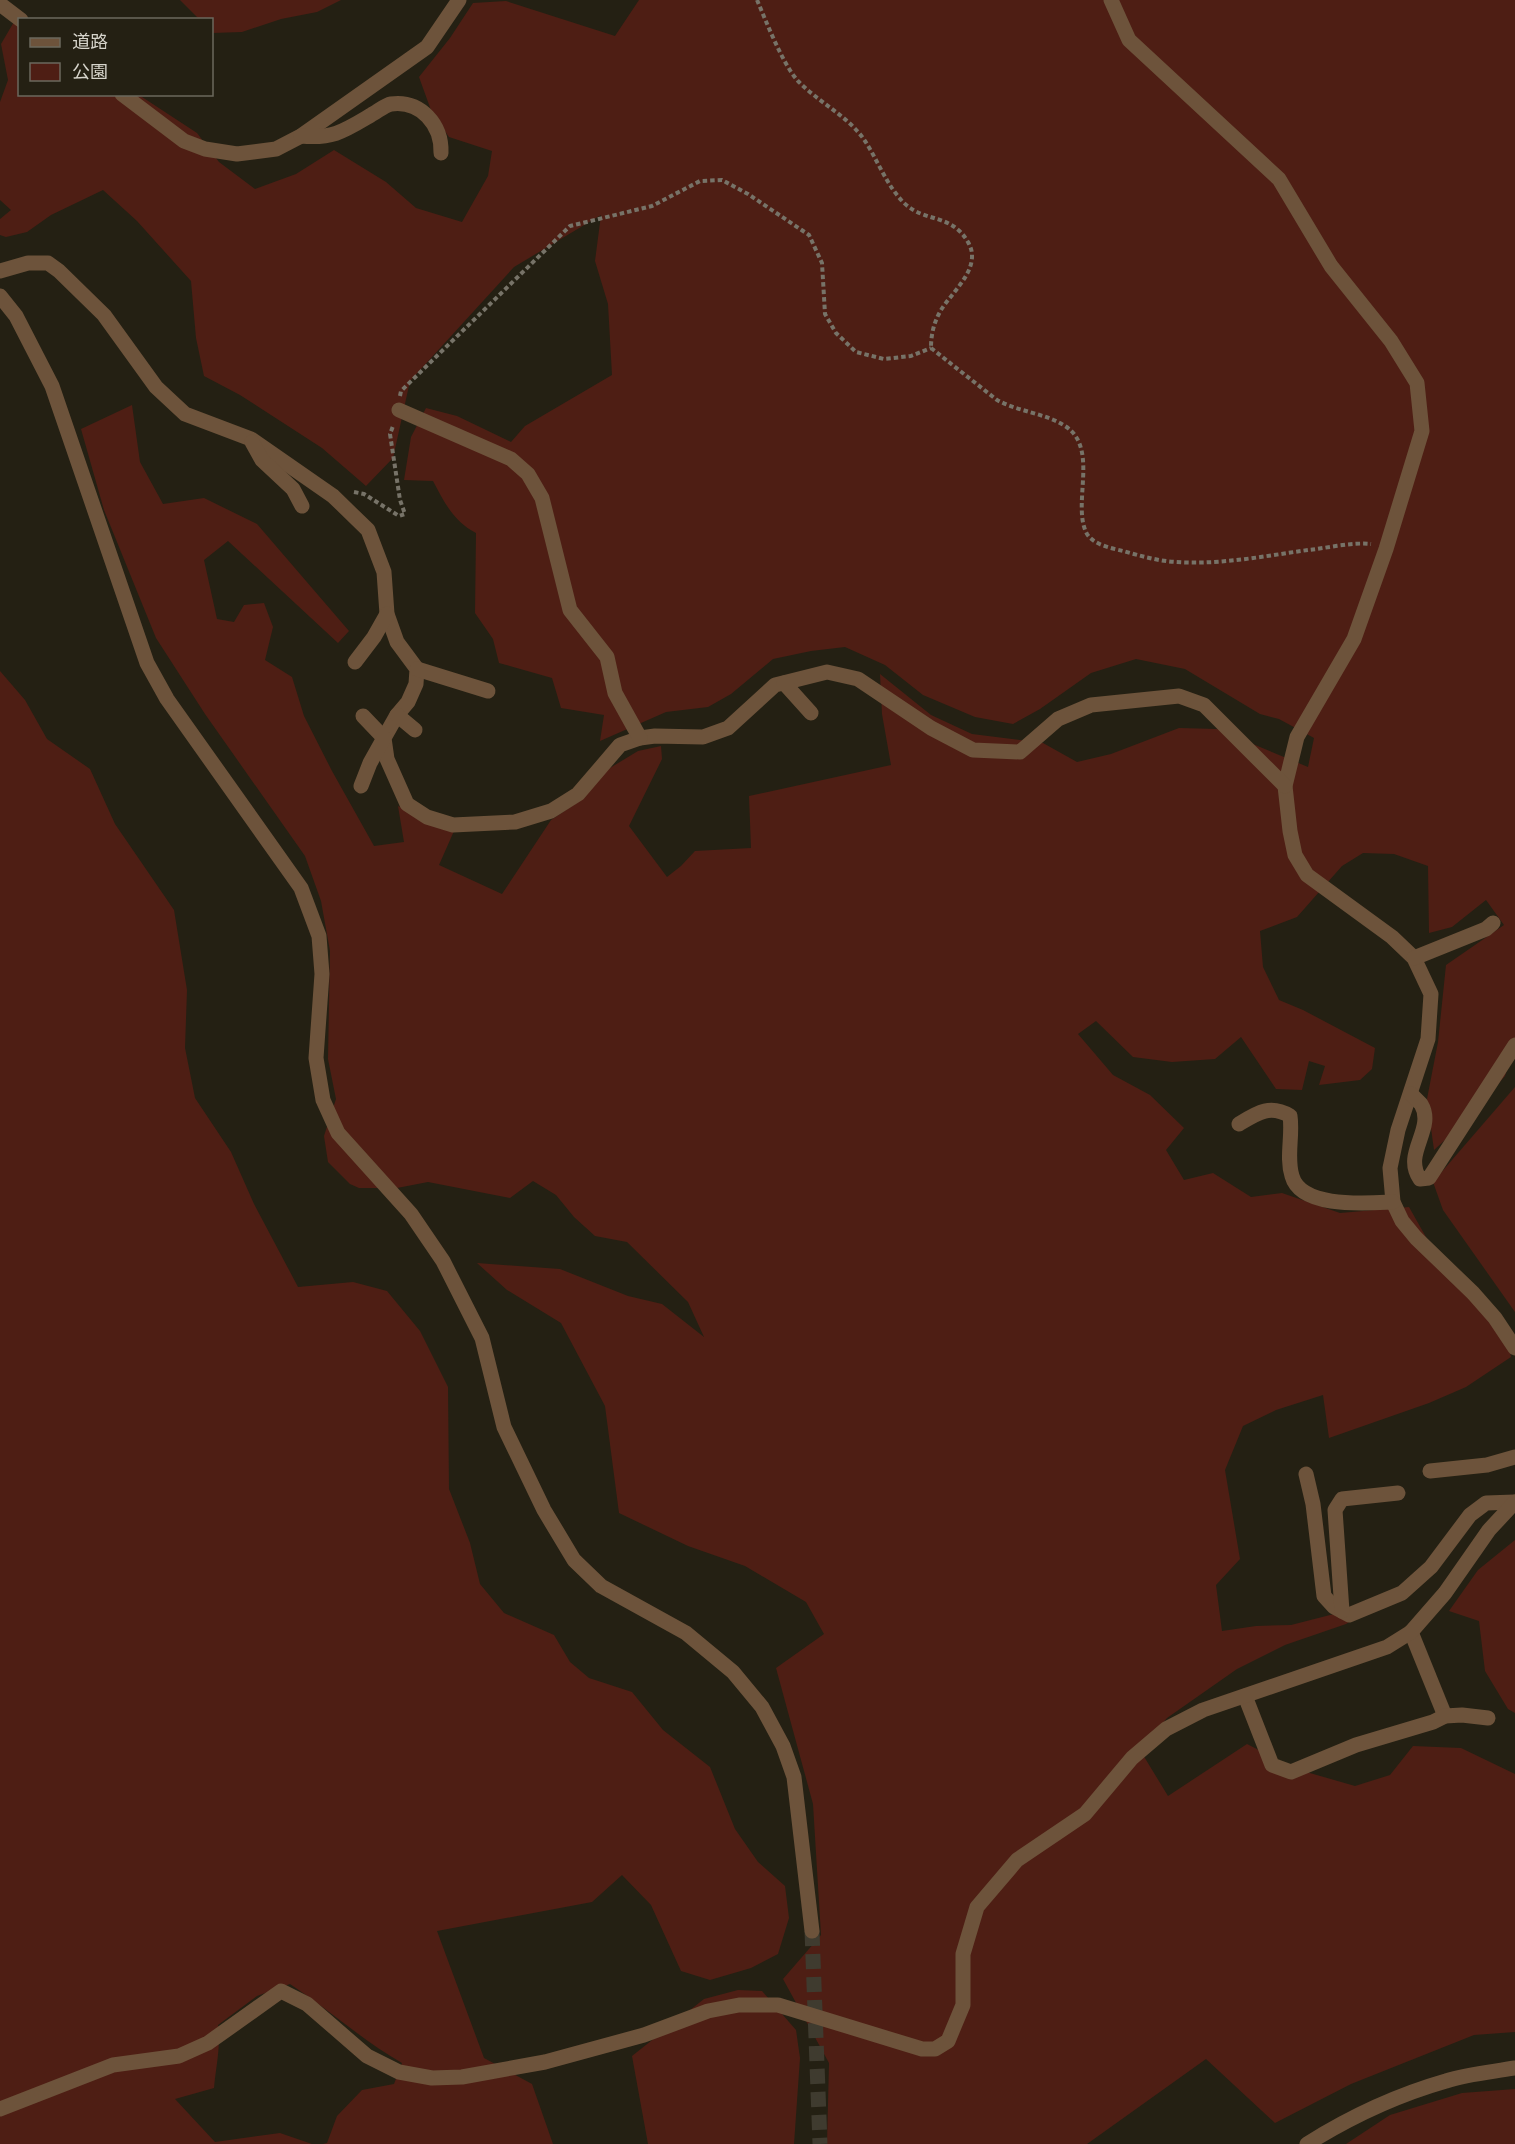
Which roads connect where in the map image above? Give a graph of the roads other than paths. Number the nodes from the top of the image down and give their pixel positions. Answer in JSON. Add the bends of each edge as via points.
{"nodes":[{"id":1,"x":459,"y":0,"type":"edge"},
{"id":2,"x":1112,"y":0,"type":"edge"},
{"id":3,"x":0,"y":4,"type":"edge"},
{"id":4,"x":18,"y":18,"type":"edge"},
{"id":5,"x":125,"y":96,"type":"edge"},
{"id":6,"x":301,"y":135,"type":"junction"},
{"id":7,"x":441,"y":153,"type":"dead end"},
{"id":8,"x":0,"y":271,"type":"edge"},
{"id":9,"x":0,"y":296,"type":"edge"},
{"id":10,"x":399,"y":410,"type":"road end"},
{"id":11,"x":251,"y":439,"type":"junction"},
{"id":12,"x":302,"y":506,"type":"dead end"},
{"id":13,"x":387,"y":614,"type":"junction"},
{"id":14,"x":354,"y":662,"type":"dead end"},
{"id":15,"x":417,"y":669,"type":"junction"},
{"id":16,"x":784,"y":683,"type":"junction"},
{"id":17,"x":488,"y":691,"type":"dead end"},
{"id":18,"x":811,"y":713,"type":"dead end"},
{"id":19,"x":363,"y":716,"type":"dead end"},
{"id":20,"x":397,"y":716,"type":"junction"},
{"id":21,"x":415,"y":730,"type":"dead end"},
{"id":22,"x":384,"y":738,"type":"junction"},
{"id":23,"x":640,"y":738,"type":"junction"},
{"id":24,"x":361,"y":786,"type":"dead end"},
{"id":25,"x":1286,"y":786,"type":"junction"},
{"id":26,"x":1493,"y":923,"type":"dead end"},
{"id":27,"x":1414,"y":958,"type":"junction"},
{"id":28,"x":1515,"y":1045,"type":"edge"},
{"id":29,"x":1411,"y":1094,"type":"junction"},
{"id":30,"x":1239,"y":1124,"type":"dead end"},
{"id":31,"x":1393,"y":1202,"type":"junction"},
{"id":32,"x":1515,"y":1348,"type":"edge"},
{"id":33,"x":1515,"y":1457,"type":"edge"},
{"id":34,"x":1430,"y":1470,"type":"dead end"},
{"id":35,"x":1306,"y":1474,"type":"dead end"},
{"id":36,"x":1398,"y":1492,"type":"dead end"},
{"id":37,"x":1515,"y":1502,"type":"edge"},
{"id":38,"x":1342,"y":1611,"type":"junction"},
{"id":39,"x":1411,"y":1632,"type":"junction"},
{"id":40,"x":1245,"y":1696,"type":"junction"},
{"id":41,"x":1445,"y":1716,"type":"junction"},
{"id":42,"x":1488,"y":1719,"type":"dead end"},
{"id":43,"x":812,"y":1931,"type":"tunnel mouth"},
{"id":44,"x":1515,"y":2068,"type":"edge"},
{"id":45,"x":0,"y":2109,"type":"edge"},
{"id":46,"x":1307,"y":2144,"type":"edge"}],
"edges":[{"from":1,"to":6,"type":"street","via":[[427,47]]},
{"from":2,"to":25,"type":"street","via":[[1129,40],[1280,179],[1331,266],[1391,341],[1418,383],[1422,431],[1386,549],[1354,639],[1298,737]]},
{"from":3,"to":4,"type":"street"},
{"from":5,"to":6,"type":"street","via":[[184,141],[205,149],[237,154],[276,149]]},
{"from":6,"to":7,"type":"street","via":[[323,138],[348,129],[390,104],[410,105],[429,116],[436,126]]},
{"from":8,"to":11,"type":"street","via":[[28,263],[48,263],[104,315],[156,387],[185,414]]},
{"from":9,"to":43,"type":"street","via":[[16,315],[52,386],[147,663],[167,699],[301,888],[319,936],[322,974],[316,1058],[323,1100],[338,1133],[411,1214],[443,1261],[482,1338],[504,1427],[544,1510],[574,1560],[601,1586],[686,1633],[733,1672],[762,1707],[794,1777]]},
{"from":10,"to":23,"type":"street","via":[[511,459],[528,474],[542,498],[570,610],[607,657],[615,693]]},
{"from":11,"to":12,"type":"street","via":[[262,460],[293,489]]},
{"from":11,"to":13,"type":"street","via":[[333,496],[368,530],[384,572]]},
{"from":13,"to":14,"type":"street","via":[[375,637]]},
{"from":13,"to":15,"type":"street","via":[[397,642]]},
{"from":15,"to":17,"type":"street"},
{"from":15,"to":20,"type":"street","via":[[416,684]]},
{"from":16,"to":18,"type":"street"},
{"from":16,"to":23,"type":"street","via":[[775,685],[728,728],[703,737]]},
{"from":16,"to":25,"type":"street","via":[[827,672],[858,679],[931,728],[973,750],[1020,752],[1058,719],[1091,705],[1179,696],[1204,705]]},
{"from":19,"to":22,"type":"street"},
{"from":20,"to":21,"type":"street"},
{"from":20,"to":22,"type":"street"},
{"from":22,"to":23,"type":"street","via":[[387,759],[407,804],[427,817],[453,825],[477,825],[515,822],[551,811],[579,794],[621,745]]},
{"from":22,"to":24,"type":"street"},
{"from":25,"to":27,"type":"street","via":[[1295,855],[1306,874],[1392,937]]},
{"from":26,"to":27,"type":"street"},
{"from":27,"to":29,"type":"street","via":[[1431,994],[1428,1039]]},
{"from":28,"to":29,"type":"street","via":[[1429,1178],[1420,1179],[1414,1171],[1424,1116],[1421,1105]]},
{"from":29,"to":31,"type":"street","via":[[1390,1168]]},
{"from":30,"to":31,"type":"street","via":[[1270,1110],[1290,1116],[1292,1176],[1305,1192],[1350,1204]]},
{"from":31,"to":32,"type":"street","via":[[1416,1238],[1473,1293]]},
{"from":33,"to":34,"type":"street","via":[[1487,1465]]},
{"from":35,"to":38,"type":"street","via":[[1324,1596]]},
{"from":36,"to":38,"type":"street","via":[[1342,1499],[1335,1510]]},
{"from":37,"to":38,"type":"street","via":[[1486,1503],[1470,1515],[1431,1567],[1402,1593],[1349,1615]]},
{"from":37,"to":39,"type":"street"},
{"from":39,"to":40,"type":"street","via":[[1387,1647]]},
{"from":39,"to":41,"type":"street"},
{"from":40,"to":41,"type":"street","via":[[1272,1766],[1291,1772],[1356,1745]]},
{"from":40,"to":45,"type":"street","via":[[1203,1710],[1166,1729],[1132,1758],[1084,1814],[1017,1860],[977,1907],[963,1954],[963,2005],[948,2041],[935,2049],[922,2049],[778,2005],[739,2005],[545,2062],[462,2077],[432,2078],[399,2072],[367,2056],[307,2004],[281,1991],[208,2043],[179,2056],[113,2065]]},
{"from":41,"to":42,"type":"street"},
{"from":44,"to":46,"type":"street","via":[[1448,2080],[1402,2096],[1346,2120]]}]}
